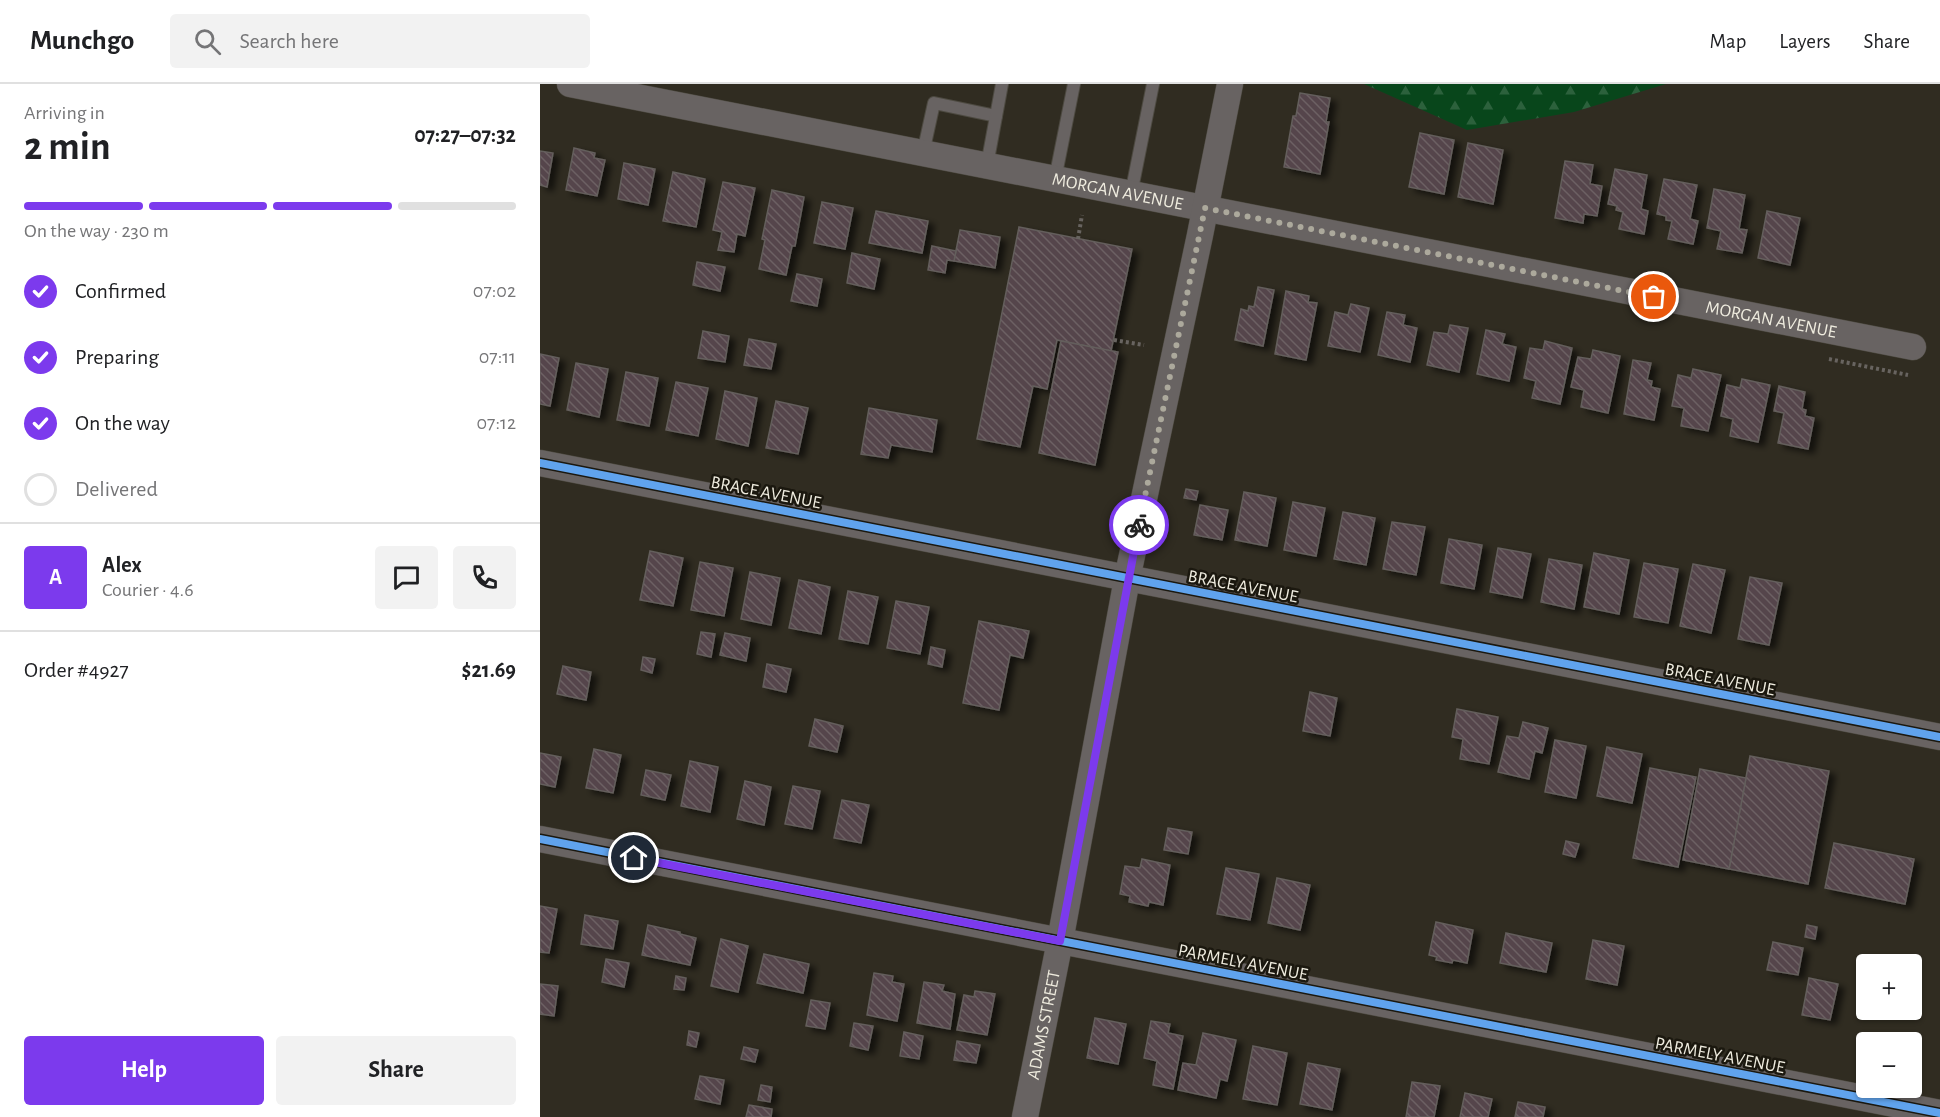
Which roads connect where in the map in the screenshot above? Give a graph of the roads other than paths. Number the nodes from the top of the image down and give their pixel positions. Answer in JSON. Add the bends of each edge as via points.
{"nodes":[{"id":1,"x":570,"y":84,"type":"edge"},
{"id":2,"x":1002,"y":84,"type":"edge"},
{"id":3,"x":1074,"y":84,"type":"edge"},
{"id":4,"x":1153,"y":84,"type":"edge"},
{"id":5,"x":1230,"y":84,"type":"edge"},
{"id":6,"x":996,"y":116,"type":"junction"},
{"id":7,"x":923,"y":153,"type":"junction"},
{"id":8,"x":987,"y":165,"type":"junction"},
{"id":9,"x":1055,"y":179,"type":"junction"},
{"id":10,"x":1131,"y":194,"type":"junction"},
{"id":11,"x":1205,"y":208,"type":"junction"},
{"id":12,"x":1913,"y":348,"type":"dead end"},
{"id":13,"x":540,"y":463,"type":"edge"},
{"id":14,"x":1127,"y":579,"type":"junction"},
{"id":15,"x":1940,"y":737,"type":"edge"},
{"id":16,"x":540,"y":839,"type":"edge"},
{"id":17,"x":1060,"y":941,"type":"junction"},
{"id":18,"x":1940,"y":1113,"type":"edge"},
{"id":19,"x":1025,"y":1117,"type":"edge"}],
"edges":[{"from":1,"to":7,"type":"street","name":"MORGAN AVENUE"},
{"from":2,"to":6,"type":"lane"},
{"from":3,"to":9,"type":"lane"},
{"from":4,"to":10,"type":"lane"},
{"from":5,"to":11,"type":"street","name":"ADAMS STREET"},
{"from":6,"to":7,"type":"lane","via":[[934,103]]},
{"from":6,"to":8,"type":"lane"},
{"from":7,"to":8,"type":"street","name":"MORGAN AVENUE"},
{"from":8,"to":9,"type":"street","name":"MORGAN AVENUE"},
{"from":9,"to":10,"type":"street","name":"MORGAN AVENUE"},
{"from":10,"to":11,"type":"street","name":"MORGAN AVENUE"},
{"from":11,"to":12,"type":"street","name":"MORGAN AVENUE"},
{"from":11,"to":14,"type":"street","name":"ADAMS STREET"},
{"from":13,"to":14,"type":"street","name":"BRACE AVENUE"},
{"from":14,"to":15,"type":"street","name":"BRACE AVENUE"},
{"from":14,"to":17,"type":"street","name":"ADAMS STREET"},
{"from":16,"to":17,"type":"street","name":"PARMELY AVENUE"},
{"from":17,"to":18,"type":"street","name":"PARMELY AVENUE"},
{"from":17,"to":19,"type":"street","name":"ADAMS STREET"}]}
